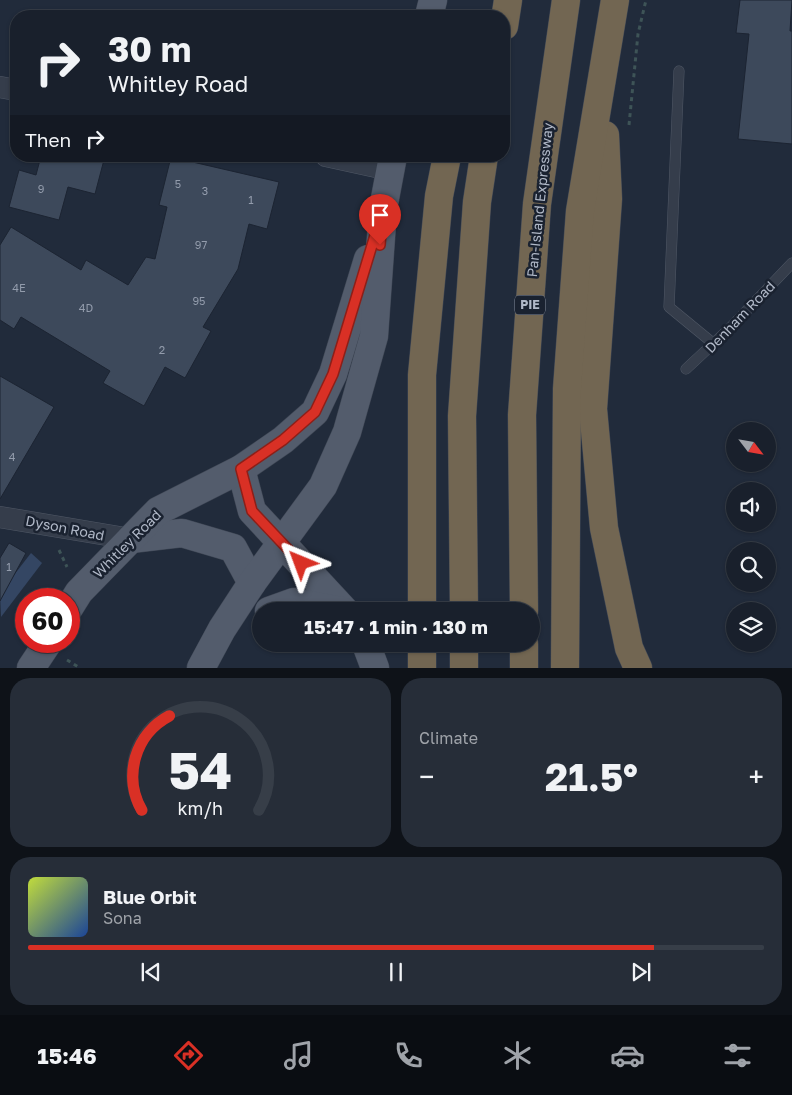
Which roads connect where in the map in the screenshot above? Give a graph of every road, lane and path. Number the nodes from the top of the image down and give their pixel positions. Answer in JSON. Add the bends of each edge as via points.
{"nodes":[{"id":1,"x":566,"y":0,"type":"edge"},
{"id":2,"x":616,"y":0,"type":"edge"},
{"id":3,"x":646,"y":0,"type":"edge"},
{"id":4,"x":679,"y":71,"type":"dead end"},
{"id":5,"x":602,"y":83,"type":"junction"},
{"id":6,"x":628,"y":132,"type":"dead end"},
{"id":7,"x":446,"y":162,"type":"edge"},
{"id":8,"x":483,"y":162,"type":"edge"},
{"id":9,"x":392,"y":163,"type":"edge"},
{"id":10,"x":383,"y":209,"type":"junction"},
{"id":11,"x":791,"y":267,"type":"edge"},
{"id":12,"x":714,"y":344,"type":"junction"},
{"id":13,"x":686,"y":369,"type":"dead end"},
{"id":14,"x":241,"y":469,"type":"junction"},
{"id":15,"x":0,"y":517,"type":"edge"},
{"id":16,"x":130,"y":539,"type":"junction"},
{"id":17,"x":282,"y":544,"type":"junction"},
{"id":18,"x":252,"y":583,"type":"junction"},
{"id":19,"x":80,"y":590,"type":"edge"},
{"id":20,"x":336,"y":602,"type":"edge"},
{"id":21,"x":422,"y":602,"type":"edge"},
{"id":22,"x":464,"y":602,"type":"edge"},
{"id":23,"x":524,"y":602,"type":"edge"},
{"id":24,"x":252,"y":617,"type":"edge"},
{"id":25,"x":222,"y":629,"type":"junction"},
{"id":26,"x":369,"y":652,"type":"edge"},
{"id":27,"x":202,"y":665,"type":"edge"},
{"id":28,"x":565,"y":667,"type":"edge"},
{"id":29,"x":375,"y":668,"type":"edge"},
{"id":30,"x":638,"y":668,"type":"edge"}],
"edges":[{"from":1,"to":23,"type":"highway","name":"Pan-Island Expressway","number":"PIE","via":[[537,204],[522,415]]},
{"from":2,"to":5,"type":"highway"},
{"from":3,"to":6,"type":"path","via":[[638,34]]},
{"from":4,"to":12,"type":"lane","via":[[669,307]]},
{"from":5,"to":28,"type":"highway","via":[[580,211],[567,389]]},
{"from":5,"to":30,"type":"highway","via":[[608,199],[593,409],[604,528],[629,648]]},
{"from":7,"to":21,"type":"highway","via":[[439,196],[422,374]]},
{"from":8,"to":22,"type":"highway","via":[[477,202],[462,416]]},
{"from":9,"to":10,"type":"main road","name":"Whitley Road"},
{"from":10,"to":14,"type":"main road","name":"Whitley Road","via":[[333,374],[315,412],[283,440]]},
{"from":10,"to":17,"type":"main road","name":"Whitley Road","via":[[374,336],[347,432],[322,486]]},
{"from":11,"to":12,"type":"lane","name":"Denham Road"},
{"from":12,"to":13,"type":"lane","name":"Denham Road"},
{"from":14,"to":16,"type":"main road","name":"Whitley Road","via":[[158,511]]},
{"from":14,"to":17,"type":"main road","via":[[252,511]]},
{"from":15,"to":16,"type":"street","name":"Dyson Road"},
{"from":16,"to":18,"type":"main road","via":[[182,533],[233,548]]},
{"from":16,"to":19,"type":"main road","name":"Whitley Road"},
{"from":17,"to":18,"type":"main road","name":"Whitley Road"},
{"from":17,"to":20,"type":"main road"},
{"from":18,"to":25,"type":"main road","name":"Whitley Road"},
{"from":24,"to":25,"type":"main road"},
{"from":25,"to":27,"type":"main road","name":"Whitley Road"},
{"from":26,"to":29,"type":"main road"}]}
